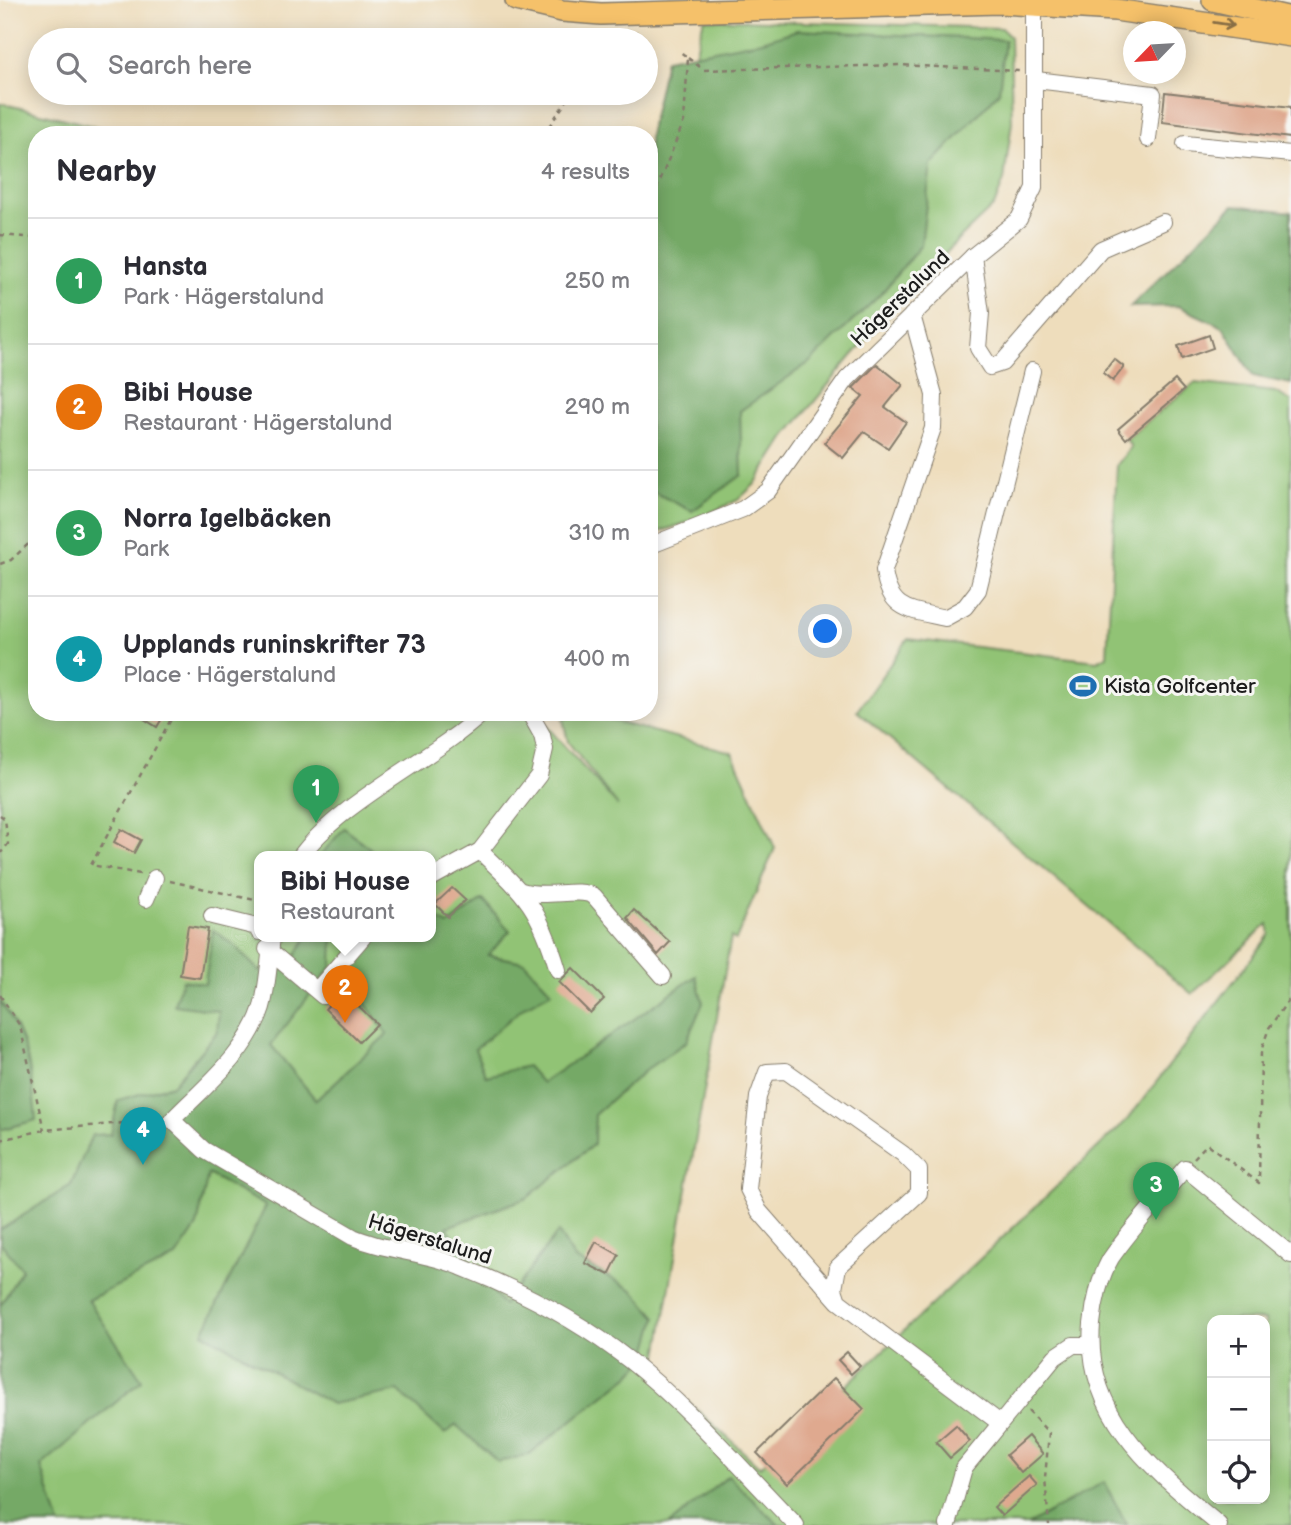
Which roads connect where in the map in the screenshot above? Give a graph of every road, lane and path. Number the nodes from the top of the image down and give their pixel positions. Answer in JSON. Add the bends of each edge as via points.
{"nodes":[{"id":1,"x":516,"y":0,"type":"edge"},
{"id":2,"x":1213,"y":0,"type":"edge"},
{"id":3,"x":1034,"y":3,"type":"edge"},
{"id":4,"x":1291,"y":18,"type":"edge"},
{"id":5,"x":633,"y":24,"type":"dead end"},
{"id":6,"x":635,"y":28,"type":"edge"},
{"id":7,"x":1291,"y":36,"type":"edge"},
{"id":8,"x":678,"y":50,"type":"dead end"},
{"id":9,"x":688,"y":58,"type":"junction"},
{"id":10,"x":1036,"y":76,"type":"junction"},
{"id":11,"x":564,"y":105,"type":"edge"},
{"id":12,"x":549,"y":126,"type":"edge"},
{"id":13,"x":1148,"y":139,"type":"dead end"},
{"id":14,"x":1185,"y":144,"type":"dead end"},
{"id":15,"x":1291,"y":154,"type":"edge"},
{"id":16,"x":658,"y":186,"type":"edge"},
{"id":17,"x":1163,"y":222,"type":"dead end"},
{"id":18,"x":0,"y":235,"type":"edge"},
{"id":19,"x":28,"y":237,"type":"edge"},
{"id":20,"x":973,"y":256,"type":"junction"},
{"id":21,"x":912,"y":315,"type":"junction"},
{"id":22,"x":1032,"y":371,"type":"dead end"},
{"id":23,"x":658,"y":542,"type":"edge"},
{"id":24,"x":28,"y":544,"type":"edge"},
{"id":25,"x":0,"y":564,"type":"edge"},
{"id":26,"x":170,"y":721,"type":"edge"},
{"id":27,"x":474,"y":721,"type":"edge"},
{"id":28,"x":534,"y":721,"type":"edge"},
{"id":29,"x":0,"y":815,"type":"edge"},
{"id":30,"x":306,"y":851,"type":"edge"},
{"id":31,"x":480,"y":851,"type":"junction"},
{"id":32,"x":0,"y":853,"type":"edge"},
{"id":33,"x":436,"y":875,"type":"edge"},
{"id":34,"x":155,"y":877,"type":"junction"},
{"id":35,"x":522,"y":891,"type":"junction"},
{"id":36,"x":146,"y":899,"type":"dead end"},
{"id":37,"x":254,"y":900,"type":"edge"},
{"id":38,"x":212,"y":915,"type":"dead end"},
{"id":39,"x":254,"y":926,"type":"edge"},
{"id":40,"x":264,"y":942,"type":"edge"},
{"id":41,"x":271,"y":942,"type":"edge"},
{"id":42,"x":359,"y":942,"type":"edge"},
{"id":43,"x":270,"y":954,"type":"junction"},
{"id":44,"x":558,"y":970,"type":"dead end"},
{"id":45,"x":663,"y":976,"type":"dead end"},
{"id":46,"x":0,"y":995,"type":"edge"},
{"id":47,"x":1291,"y":996,"type":"edge"},
{"id":48,"x":172,"y":1120,"type":"junction"},
{"id":49,"x":44,"y":1130,"type":"junction"},
{"id":50,"x":0,"y":1140,"type":"edge"},
{"id":51,"x":1185,"y":1168,"type":"junction"},
{"id":52,"x":1291,"y":1255,"type":"edge"},
{"id":53,"x":838,"y":1301,"type":"junction"},
{"id":54,"x":1090,"y":1345,"type":"junction"},
{"id":55,"x":1019,"y":1401,"type":"junction"},
{"id":56,"x":1000,"y":1423,"type":"junction"},
{"id":57,"x":796,"y":1525,"type":"edge"},
{"id":58,"x":948,"y":1525,"type":"edge"},
{"id":59,"x":1049,"y":1525,"type":"edge"},
{"id":60,"x":1219,"y":1525,"type":"edge"}],
"edges":[{"from":1,"to":3,"type":"main road","via":[[601,14]]},
{"from":2,"to":4,"type":"main road"},
{"from":3,"to":7,"type":"main road","one_way":true},
{"from":3,"to":10,"type":"street","name":"Hägerstalund"},
{"from":5,"to":6,"type":"path"},
{"from":8,"to":9,"type":"path"},
{"from":9,"to":10,"type":"path","via":[[704,70],[899,65]]},
{"from":9,"to":16,"type":"path","via":[[684,121]]},
{"from":10,"to":13,"type":"street","via":[[1153,94]]},
{"from":10,"to":20,"type":"street","name":"Hägerstalund","via":[[1034,188],[1028,204],[1006,232]]},
{"from":11,"to":12,"type":"path"},
{"from":14,"to":15,"type":"street"},
{"from":17,"to":20,"type":"street","via":[[1101,248],[1002,363],[990,367],[978,348],[981,313]]},
{"from":18,"to":19,"type":"path"},
{"from":20,"to":21,"type":"street","name":"Hägerstalund"},
{"from":21,"to":22,"type":"street","via":[[934,395],[933,428],[884,570],[886,589],[902,608],[945,618],[965,607],[978,590]]},
{"from":21,"to":23,"type":"street","name":"Hägerstalund","via":[[848,379],[768,491],[743,509]]},
{"from":24,"to":25,"type":"path"},
{"from":26,"to":34,"type":"path","via":[[91,865]]},
{"from":27,"to":30,"type":"street","via":[[345,814]]},
{"from":28,"to":31,"type":"street","via":[[545,749],[539,775]]},
{"from":29,"to":32,"type":"path","via":[[5,819],[8,844]]},
{"from":31,"to":33,"type":"street"},
{"from":31,"to":35,"type":"street"},
{"from":34,"to":36,"type":"street"},
{"from":34,"to":37,"type":"path"},
{"from":35,"to":44,"type":"street","via":[[545,927]]},
{"from":35,"to":45,"type":"street","via":[[537,896],[586,892],[594,896]]},
{"from":38,"to":39,"type":"street"},
{"from":40,"to":43,"type":"street"},
{"from":41,"to":43,"type":"street"},
{"from":42,"to":43,"type":"street","via":[[320,993]]},
{"from":43,"to":48,"type":"street","via":[[262,1007],[251,1032],[239,1052]]},
{"from":46,"to":49,"type":"path","via":[[20,1026]]},
{"from":47,"to":51,"type":"path","via":[[1269,1028],[1261,1051],[1259,1183],[1207,1144]]},
{"from":48,"to":49,"type":"path"},
{"from":48,"to":57,"type":"street","name":"Hägerstalund","via":[[204,1150],[353,1237],[458,1265],[525,1295],[591,1335],[642,1371]]},
{"from":49,"to":50,"type":"path"},
{"from":51,"to":52,"type":"street"},
{"from":51,"to":54,"type":"street","via":[[1110,1260],[1094,1304]]},
{"from":53,"to":53,"type":"street","via":[[759,1211],[748,1189],[758,1097],[767,1072],[786,1070],[919,1170],[919,1193],[838,1267],[834,1289]]},
{"from":53,"to":56,"type":"street"},
{"from":54,"to":55,"type":"street","via":[[1073,1345],[1055,1357]]},
{"from":54,"to":60,"type":"street","via":[[1102,1399],[1126,1436],[1153,1470]]},
{"from":55,"to":56,"type":"street"},
{"from":55,"to":59,"type":"path","via":[[1049,1433],[1045,1478]]},
{"from":56,"to":58,"type":"street","via":[[964,1468]]}]}
